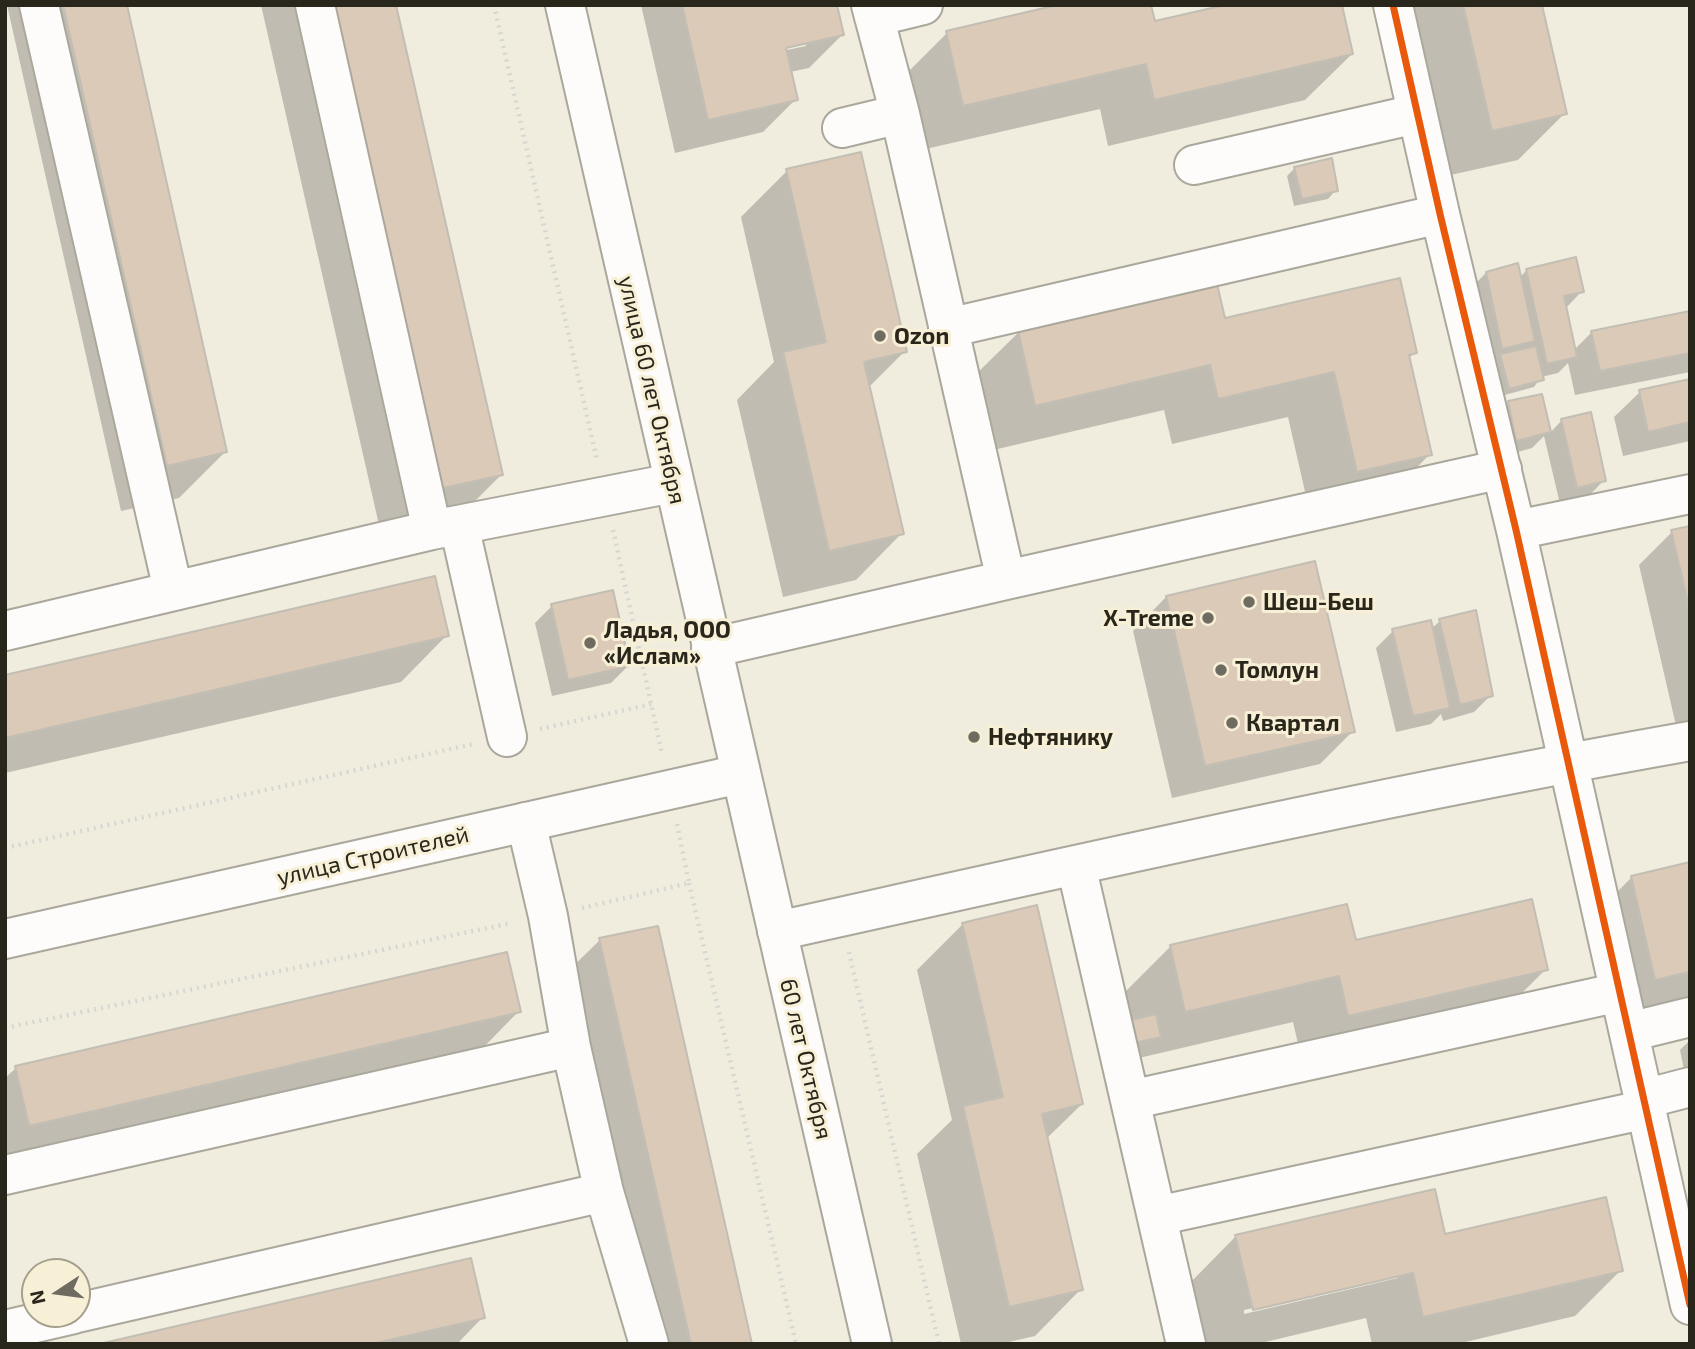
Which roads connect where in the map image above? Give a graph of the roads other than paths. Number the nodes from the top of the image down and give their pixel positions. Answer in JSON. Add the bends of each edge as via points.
{"nodes":[{"id":1,"x":39,"y":5,"type":"edge"},
{"id":2,"x":315,"y":5,"type":"edge"},
{"id":3,"x":565,"y":5,"type":"edge"},
{"id":4,"x":923,"y":5,"type":"edge"},
{"id":5,"x":1393,"y":5,"type":"edge"},
{"id":6,"x":873,"y":11,"type":"edge"},
{"id":7,"x":900,"y":114,"type":"junction"},
{"id":8,"x":1416,"y":114,"type":"junction"},
{"id":9,"x":842,"y":128,"type":"dead end"},
{"id":10,"x":1194,"y":166,"type":"dead end"},
{"id":11,"x":1440,"y":214,"type":"junction"},
{"id":12,"x":948,"y":328,"type":"junction"},
{"id":13,"x":1502,"y":469,"type":"junction"},
{"id":14,"x":673,"y":483,"type":"junction"},
{"id":15,"x":1690,"y":494,"type":"edge"},
{"id":16,"x":446,"y":527,"type":"junction"},
{"id":17,"x":1516,"y":530,"type":"junction"},
{"id":18,"x":1006,"y":580,"type":"junction"},
{"id":19,"x":173,"y":590,"type":"junction"},
{"id":20,"x":5,"y":631,"type":"edge"},
{"id":21,"x":711,"y":648,"type":"junction"},
{"id":22,"x":507,"y":737,"type":"road end"},
{"id":23,"x":1690,"y":741,"type":"edge"},
{"id":24,"x":1568,"y":762,"type":"junction"},
{"id":25,"x":740,"y":774,"type":"junction"},
{"id":26,"x":526,"y":822,"type":"junction"},
{"id":27,"x":1076,"y":865,"type":"junction"},
{"id":28,"x":777,"y":931,"type":"junction"},
{"id":29,"x":5,"y":939,"type":"edge"},
{"id":30,"x":1620,"y":992,"type":"junction"},
{"id":31,"x":1690,"y":1017,"type":"edge"},
{"id":32,"x":1629,"y":1031,"type":"junction"},
{"id":33,"x":571,"y":1047,"type":"junction"},
{"id":34,"x":1690,"y":1087,"type":"edge"},
{"id":35,"x":1130,"y":1100,"type":"junction"},
{"id":36,"x":1646,"y":1104,"type":"junction"},
{"id":37,"x":5,"y":1175,"type":"edge"},
{"id":38,"x":604,"y":1192,"type":"junction"},
{"id":39,"x":1157,"y":1216,"type":"junction"},
{"id":40,"x":1690,"y":1306,"type":"edge"},
{"id":41,"x":91,"y":1310,"type":"edge"},
{"id":42,"x":649,"y":1344,"type":"edge"},
{"id":43,"x":872,"y":1344,"type":"edge"},
{"id":44,"x":1186,"y":1344,"type":"edge"}],
"edges":[{"from":1,"to":19,"type":"main road"},
{"from":2,"to":16,"type":"main road"},
{"from":3,"to":14,"type":"main road","name":"улица 60 лет Октября"},
{"from":4,"to":6,"type":"main road"},
{"from":5,"to":8,"type":"main road"},
{"from":6,"to":7,"type":"main road"},
{"from":7,"to":9,"type":"main road"},
{"from":7,"to":12,"type":"main road"},
{"from":8,"to":10,"type":"main road"},
{"from":8,"to":11,"type":"main road"},
{"from":11,"to":12,"type":"main road"},
{"from":11,"to":13,"type":"main road"},
{"from":12,"to":18,"type":"main road"},
{"from":13,"to":17,"type":"main road"},
{"from":13,"to":18,"type":"main road"},
{"from":14,"to":16,"type":"main road"},
{"from":14,"to":21,"type":"main road","name":"улица 60 лет Октября"},
{"from":15,"to":17,"type":"main road"},
{"from":16,"to":19,"type":"main road"},
{"from":16,"to":22,"type":"main road"},
{"from":17,"to":24,"type":"main road"},
{"from":18,"to":21,"type":"main road"},
{"from":19,"to":20,"type":"main road"},
{"from":21,"to":25,"type":"main road","name":"улица 60 лет Октября"},
{"from":23,"to":24,"type":"main road"},
{"from":24,"to":27,"type":"main road"},
{"from":24,"to":30,"type":"main road"},
{"from":25,"to":26,"type":"main road","name":"улица Строителей"},
{"from":25,"to":28,"type":"main road","name":"60 лет Октября"},
{"from":26,"to":29,"type":"main road","name":"улица Строителей"},
{"from":26,"to":33,"type":"main road"},
{"from":27,"to":28,"type":"main road"},
{"from":27,"to":35,"type":"main road"},
{"from":28,"to":43,"type":"main road","name":"60 лет Октября"},
{"from":30,"to":32,"type":"main road"},
{"from":30,"to":35,"type":"main road"},
{"from":31,"to":32,"type":"main road"},
{"from":32,"to":36,"type":"main road"},
{"from":33,"to":37,"type":"main road"},
{"from":33,"to":38,"type":"main road"},
{"from":34,"to":36,"type":"main road"},
{"from":35,"to":39,"type":"main road"},
{"from":36,"to":39,"type":"main road"},
{"from":36,"to":40,"type":"main road"},
{"from":38,"to":41,"type":"main road"},
{"from":38,"to":42,"type":"main road"},
{"from":39,"to":44,"type":"main road"}]}
